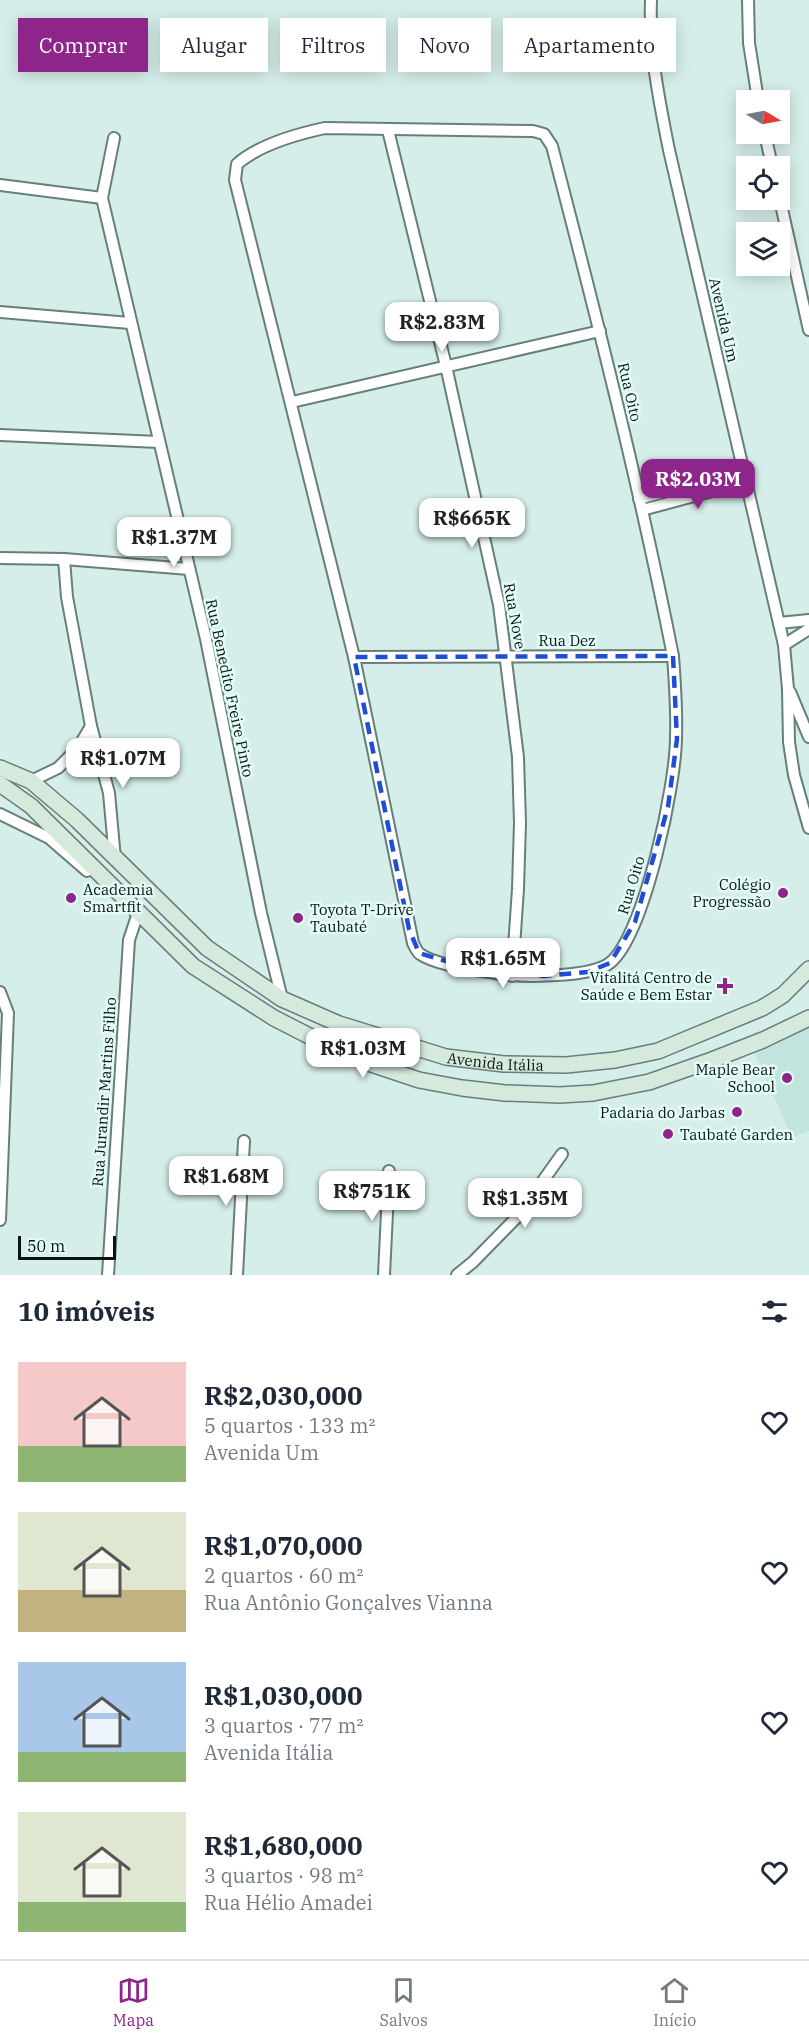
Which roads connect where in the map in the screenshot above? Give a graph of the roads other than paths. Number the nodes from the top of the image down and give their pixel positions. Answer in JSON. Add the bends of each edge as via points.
{"nodes":[{"id":1,"x":651,"y":0,"type":"edge"},
{"id":2,"x":750,"y":1,"type":"edge"},
{"id":3,"x":756,"y":90,"type":"edge"},
{"id":4,"x":388,"y":130,"type":"junction"},
{"id":5,"x":114,"y":138,"type":"dead end"},
{"id":6,"x":0,"y":185,"type":"edge"},
{"id":7,"x":102,"y":198,"type":"junction"},
{"id":8,"x":782,"y":210,"type":"edge"},
{"id":9,"x":0,"y":312,"type":"edge"},
{"id":10,"x":130,"y":323,"type":"junction"},
{"id":11,"x":809,"y":330,"type":"edge"},
{"id":12,"x":600,"y":331,"type":"junction"},
{"id":13,"x":446,"y":366,"type":"junction"},
{"id":14,"x":292,"y":402,"type":"junction"},
{"id":15,"x":0,"y":435,"type":"edge"},
{"id":16,"x":159,"y":442,"type":"junction"},
{"id":17,"x":745,"y":477,"type":"junction"},
{"id":18,"x":640,"y":504,"type":"junction"},
{"id":19,"x":0,"y":558,"type":"edge"},
{"id":20,"x":64,"y":559,"type":"junction"},
{"id":21,"x":189,"y":568,"type":"junction"},
{"id":22,"x":809,"y":620,"type":"edge"},
{"id":23,"x":779,"y":623,"type":"junction"},
{"id":24,"x":809,"y":629,"type":"edge"},
{"id":25,"x":784,"y":645,"type":"junction"},
{"id":26,"x":506,"y":655,"type":"junction"},
{"id":27,"x":673,"y":656,"type":"junction"},
{"id":28,"x":354,"y":657,"type":"junction"},
{"id":29,"x":788,"y":689,"type":"junction"},
{"id":30,"x":92,"y":726,"type":"junction"},
{"id":31,"x":809,"y":736,"type":"edge"},
{"id":32,"x":0,"y":768,"type":"edge"},
{"id":33,"x":31,"y":781,"type":"junction"},
{"id":34,"x":0,"y":784,"type":"edge"},
{"id":35,"x":0,"y":814,"type":"edge"},
{"id":36,"x":809,"y":828,"type":"edge"},
{"id":37,"x":115,"y":859,"type":"junction"},
{"id":38,"x":138,"y":913,"type":"junction"},
{"id":39,"x":809,"y":969,"type":"edge"},
{"id":40,"x":512,"y":976,"type":"junction"},
{"id":41,"x":0,"y":992,"type":"edge"},
{"id":42,"x":282,"y":999,"type":"junction"},
{"id":43,"x":809,"y":1018,"type":"edge"},
{"id":44,"x":244,"y":1141,"type":"dead end"},
{"id":45,"x":562,"y":1154,"type":"dead end"},
{"id":46,"x":389,"y":1171,"type":"dead end"},
{"id":47,"x":0,"y":1220,"type":"edge"},
{"id":48,"x":108,"y":1275,"type":"edge"},
{"id":49,"x":237,"y":1275,"type":"edge"},
{"id":50,"x":384,"y":1275,"type":"edge"},
{"id":51,"x":457,"y":1275,"type":"edge"}],
"edges":[{"from":1,"to":17,"type":"street","name":"Avenida Um","via":[[657,89]]},
{"from":2,"to":3,"type":"street","via":[[749,43]]},
{"from":4,"to":12,"type":"street","name":"Rua Oito","via":[[544,134],[552,146]]},
{"from":4,"to":13,"type":"street","name":"Rua Nove"},
{"from":4,"to":14,"type":"street","name":"Rua Oito","via":[[325,128],[247,156],[237,164],[236,191]]},
{"from":5,"to":7,"type":"street","name":"Rua Benedito Freire Pinto"},
{"from":6,"to":7,"type":"street"},
{"from":7,"to":10,"type":"street","name":"Rua Benedito Freire Pinto"},
{"from":8,"to":11,"type":"street"},
{"from":9,"to":10,"type":"street"},
{"from":10,"to":16,"type":"street","name":"Rua Benedito Freire Pinto"},
{"from":12,"to":13,"type":"street"},
{"from":12,"to":18,"type":"street","name":"Rua Oito"},
{"from":13,"to":14,"type":"street"},
{"from":13,"to":26,"type":"street","name":"Rua Nove","via":[[499,605]]},
{"from":14,"to":28,"type":"street","name":"Rua Oito"},
{"from":15,"to":16,"type":"street"},
{"from":16,"to":21,"type":"street","name":"Rua Benedito Freire Pinto"},
{"from":17,"to":18,"type":"street"},
{"from":17,"to":23,"type":"street","name":"Avenida Um"},
{"from":18,"to":27,"type":"street","name":"Rua Oito"},
{"from":19,"to":20,"type":"street"},
{"from":20,"to":21,"type":"street"},
{"from":20,"to":30,"type":"street","via":[[67,597]]},
{"from":21,"to":42,"type":"street","name":"Rua Benedito Freire Pinto"},
{"from":22,"to":23,"type":"street"},
{"from":23,"to":25,"type":"street","name":"Avenida Um"},
{"from":24,"to":25,"type":"street"},
{"from":25,"to":29,"type":"street","name":"Avenida Um"},
{"from":26,"to":27,"type":"street","name":"Rua Dez"},
{"from":26,"to":28,"type":"street","name":"Rua Dez"},
{"from":26,"to":40,"type":"street","name":"Rua Nove","via":[[518,757],[520,823]]},
{"from":27,"to":40,"type":"street","name":"Rua Oito","via":[[676,739],[668,807],[628,940],[610,963],[588,972]]},
{"from":28,"to":40,"type":"street","name":"Rua Oito","via":[[413,943],[419,953],[436,961]]},
{"from":29,"to":31,"type":"street"},
{"from":29,"to":36,"type":"street","via":[[789,742]]},
{"from":30,"to":33,"type":"street","via":[[58,768]]},
{"from":30,"to":37,"type":"street","via":[[109,794]]},
{"from":32,"to":33,"type":"main road","name":"Avenida Itália"},
{"from":33,"to":37,"type":"main road","name":"Avenida Itália"},
{"from":34,"to":38,"type":"main road","name":"Avenida Itália","via":[[31,806]]},
{"from":35,"to":38,"type":"street","via":[[49,838]]},
{"from":37,"to":42,"type":"main road","name":"Avenida Itália","via":[[207,948]]},
{"from":38,"to":43,"type":"main road","name":"Avenida Itália","via":[[193,966],[274,1018],[368,1063],[419,1080],[462,1088],[560,1095],[649,1082],[723,1056]]},
{"from":38,"to":48,"type":"street","name":"Rua Jurandir Martins Filho","via":[[129,940]]},
{"from":39,"to":42,"type":"main road","name":"Avenida Itália","via":[[783,995],[762,1008],[658,1051],[566,1065],[504,1064],[446,1057],[339,1024]]},
{"from":41,"to":47,"type":"street","via":[[8,1013]]},
{"from":44,"to":49,"type":"street"},
{"from":45,"to":51,"type":"street","via":[[518,1216]]},
{"from":46,"to":50,"type":"street"}]}
